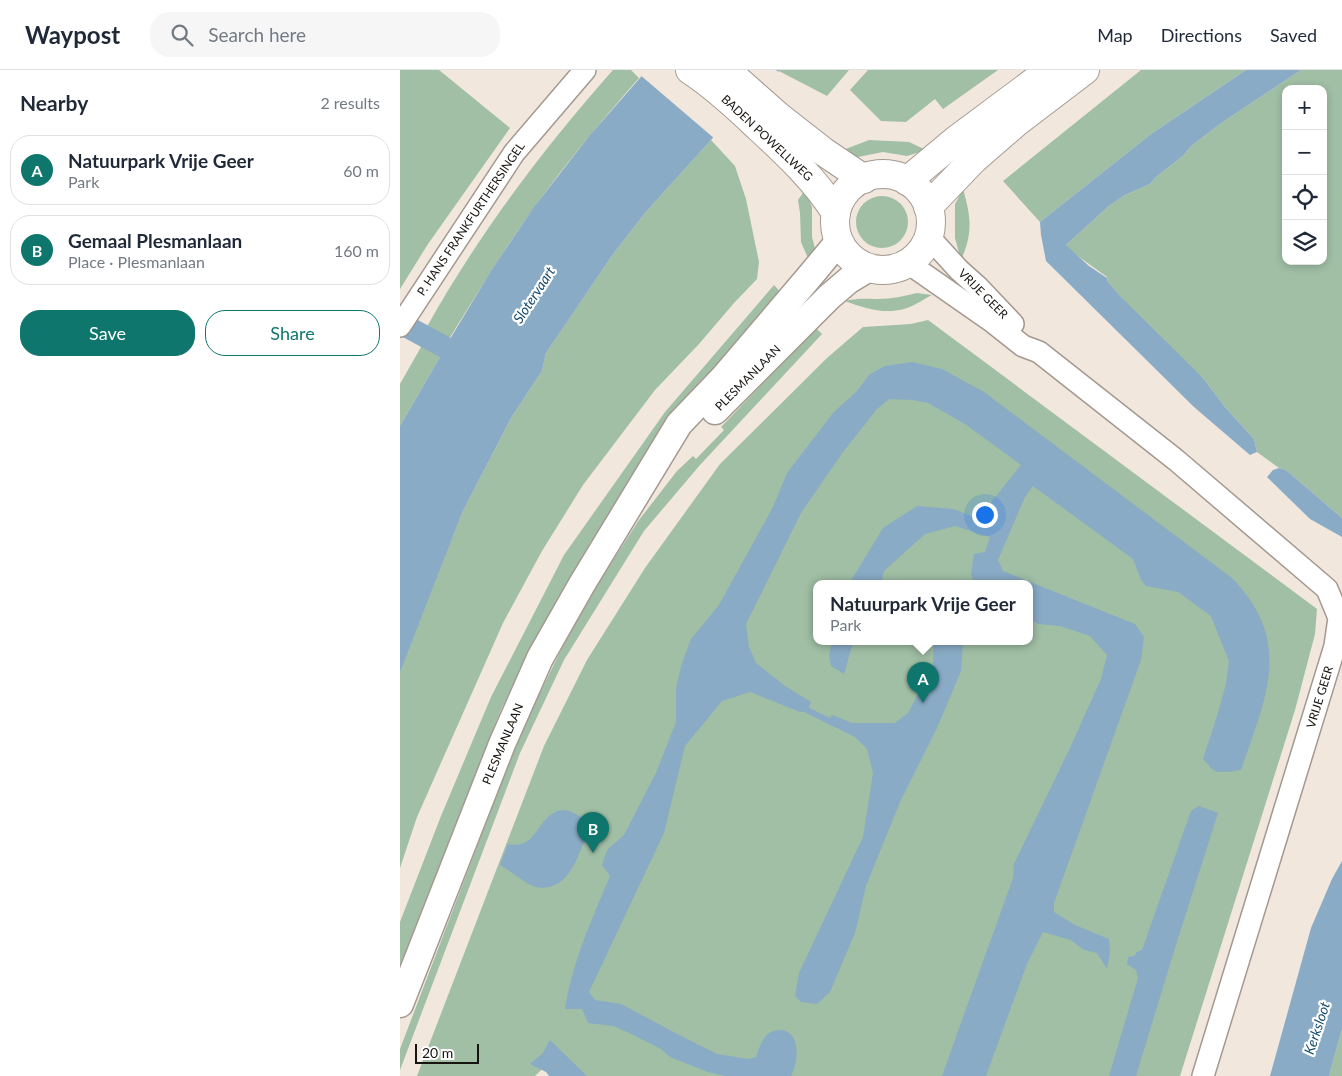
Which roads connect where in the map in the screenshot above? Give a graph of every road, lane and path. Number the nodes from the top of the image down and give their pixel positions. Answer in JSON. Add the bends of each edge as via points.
{"nodes":[{"id":1,"x":690,"y":70,"type":"edge"},
{"id":2,"x":726,"y":70,"type":"edge"},
{"id":3,"x":1050,"y":70,"type":"edge"},
{"id":4,"x":1085,"y":70,"type":"edge"},
{"id":5,"x":577,"y":73,"type":"edge"},
{"id":6,"x":864,"y":179,"type":"junction"},
{"id":7,"x":907,"y":181,"type":"junction"},
{"id":8,"x":928,"y":208,"type":"junction"},
{"id":9,"x":836,"y":213,"type":"junction"},
{"id":10,"x":928,"y":236,"type":"junction"},
{"id":11,"x":839,"y":241,"type":"junction"},
{"id":12,"x":908,"y":263,"type":"junction"},
{"id":13,"x":869,"y":268,"type":"junction"},
{"id":14,"x":400,"y":326,"type":"edge"},
{"id":15,"x":1039,"y":352,"type":"junction"},
{"id":16,"x":634,"y":497,"type":"junction"},
{"id":17,"x":400,"y":1004,"type":"edge"},
{"id":18,"x":1203,"y":1076,"type":"edge"}],
"edges":[{"from":1,"to":9,"type":"main road","name":"BADEN POWELLWEG","via":[[740,110],[802,168]]},
{"from":2,"to":6,"type":"main road","name":"BADEN POWELLWEG","via":[[778,116]]},
{"from":3,"to":7,"type":"main road"},
{"from":4,"to":8,"type":"main road","via":[[973,160]]},
{"from":5,"to":14,"type":"street","name":"P. HANS FRANKFURTHERSINGEL","via":[[514,153]]},
{"from":6,"to":7,"type":"main road","via":[[890,175]]},
{"from":6,"to":9,"type":"main road","via":[[845,192]]},
{"from":7,"to":8,"type":"main road","via":[[918,190]]},
{"from":8,"to":10,"type":"main road"},
{"from":9,"to":11,"type":"main road"},
{"from":10,"to":12,"type":"main road","via":[[918,254]]},
{"from":10,"to":15,"type":"street","name":"VRIJE GEER","via":[[1031,340]]},
{"from":11,"to":13,"type":"main road","via":[[851,258]]},
{"from":11,"to":16,"type":"street","name":"PLESMANLAAN","via":[[679,424]]},
{"from":12,"to":13,"type":"main road","via":[[889,270]]},
{"from":12,"to":15,"type":"street","name":"VRIJE GEER","via":[[1023,346]]},
{"from":13,"to":16,"type":"street","name":"PLESMANLAAN","via":[[849,280],[814,312],[683,442]]},
{"from":15,"to":18,"type":"street","name":"VRIJE GEER","via":[[1176,460],[1327,589],[1339,618],[1336,646]]},
{"from":16,"to":17,"type":"street","name":"PLESMANLAAN","via":[[540,658],[502,744]]}]}
